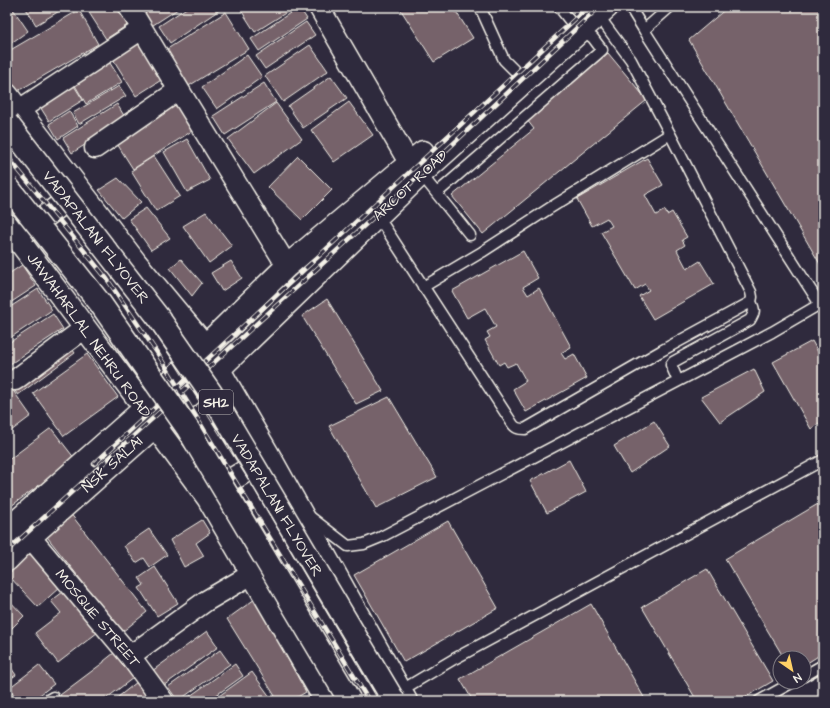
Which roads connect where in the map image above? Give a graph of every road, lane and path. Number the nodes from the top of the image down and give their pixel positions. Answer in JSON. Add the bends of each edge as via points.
{"nodes":[{"id":1,"x":129,"y":7,"type":"edge"},
{"id":2,"x":319,"y":7,"type":"edge"},
{"id":3,"x":480,"y":7,"type":"edge"},
{"id":4,"x":630,"y":7,"type":"edge"},
{"id":5,"x":670,"y":7,"type":"edge"},
{"id":6,"x":583,"y":14,"type":"edge"},
{"id":7,"x":142,"y":29,"type":"junction"},
{"id":8,"x":644,"y":30,"type":"junction"},
{"id":9,"x":514,"y":70,"type":"junction"},
{"id":10,"x":178,"y":90,"type":"junction"},
{"id":11,"x":11,"y":109,"type":"edge"},
{"id":12,"x":472,"y":118,"type":"junction"},
{"id":13,"x":670,"y":134,"type":"junction"},
{"id":14,"x":95,"y":148,"type":"dead end"},
{"id":15,"x":417,"y":168,"type":"junction"},
{"id":16,"x":7,"y":186,"type":"edge"},
{"id":17,"x":80,"y":190,"type":"junction"},
{"id":18,"x":437,"y":193,"type":"junction"},
{"id":19,"x":371,"y":208,"type":"junction"},
{"id":20,"x":12,"y":232,"type":"edge"},
{"id":21,"x":470,"y":235,"type":"dead end"},
{"id":22,"x":287,"y":266,"type":"junction"},
{"id":23,"x":423,"y":287,"type":"junction"},
{"id":24,"x":751,"y":302,"type":"junction"},
{"id":25,"x":821,"y":307,"type":"edge"},
{"id":26,"x":85,"y":328,"type":"junction"},
{"id":27,"x":205,"y":346,"type":"junction"},
{"id":28,"x":218,"y":370,"type":"junction"},
{"id":29,"x":15,"y":380,"type":"dead end"},
{"id":30,"x":678,"y":381,"type":"junction"},
{"id":31,"x":150,"y":417,"type":"junction"},
{"id":32,"x":269,"y":456,"type":"junction"},
{"id":33,"x":823,"y":460,"type":"edge"},
{"id":34,"x":206,"y":495,"type":"junction"},
{"id":35,"x":298,"y":507,"type":"junction"},
{"id":36,"x":7,"y":530,"type":"edge"},
{"id":37,"x":30,"y":538,"type":"junction"},
{"id":38,"x":7,"y":560,"type":"edge"},
{"id":39,"x":252,"y":574,"type":"junction"},
{"id":40,"x":130,"y":656,"type":"junction"},
{"id":41,"x":823,"y":665,"type":"edge"},
{"id":42,"x":812,"y":671,"type":"edge"},
{"id":43,"x":779,"y":690,"type":"edge"},
{"id":44,"x":400,"y":698,"type":"edge"},
{"id":45,"x":163,"y":701,"type":"edge"},
{"id":46,"x":326,"y":701,"type":"edge"},
{"id":47,"x":350,"y":701,"type":"edge"},
{"id":48,"x":759,"y":701,"type":"edge"}],
"edges":[{"from":1,"to":7,"type":"street"},
{"from":2,"to":15,"type":"street","via":[[404,154]]},
{"from":3,"to":9,"type":"lane","via":[[504,60]]},
{"from":4,"to":8,"type":"lane"},
{"from":5,"to":8,"type":"lane"},
{"from":6,"to":9,"type":"main road","name":"ARCOT ROAD"},
{"from":6,"to":12,"type":"main road","name":"ARCOT ROAD"},
{"from":6,"to":13,"type":"lane","via":[[631,60]]},
{"from":6,"to":18,"type":"lane","via":[[593,38],[602,50]]},
{"from":7,"to":10,"type":"street"},
{"from":7,"to":11,"type":"street"},
{"from":8,"to":25,"type":"lane"},
{"from":9,"to":12,"type":"main road","name":"ARCOT ROAD"},
{"from":10,"to":14,"type":"street"},
{"from":10,"to":22,"type":"street"},
{"from":11,"to":17,"type":"main road"},
{"from":11,"to":44,"type":"main road","name":"VADAPALANI FLYOVER","number":"SH2","bridge":true,"via":[[211,393]]},
{"from":12,"to":15,"type":"main road","name":"ARCOT ROAD"},
{"from":13,"to":23,"type":"lane"},
{"from":13,"to":24,"type":"lane","via":[[751,292]]},
{"from":15,"to":18,"type":"lane"},
{"from":15,"to":19,"type":"main road","name":"ARCOT ROAD"},
{"from":16,"to":47,"type":"main road","number":"SH2","bridge":true,"via":[[100,303],[188,429]]},
{"from":17,"to":20,"type":"main road"},
{"from":17,"to":27,"type":"main road"},
{"from":18,"to":21,"type":"lane"},
{"from":19,"to":22,"type":"main road"},
{"from":19,"to":23,"type":"lane"},
{"from":19,"to":28,"type":"main road","name":"ARCOT ROAD"},
{"from":20,"to":26,"type":"main road","name":"JAWAHARLAL NEHRU ROAD"},
{"from":22,"to":27,"type":"main road"},
{"from":23,"to":24,"type":"lane","via":[[512,423],[515,427],[524,429]]},
{"from":24,"to":30,"type":"lane","via":[[755,309],[750,320],[673,362],[672,370]]},
{"from":25,"to":30,"type":"lane"},
{"from":26,"to":29,"type":"street"},
{"from":26,"to":31,"type":"main road","name":"JAWAHARLAL NEHRU ROAD"},
{"from":27,"to":28,"type":"main road"},
{"from":27,"to":31,"type":"main road"},
{"from":28,"to":31,"type":"main road","name":"NSK SALAI"},
{"from":28,"to":32,"type":"main road"},
{"from":30,"to":35,"type":"lane","via":[[364,544],[348,546]]},
{"from":31,"to":34,"type":"main road","name":"JAWAHARLAL NEHRU ROAD"},
{"from":31,"to":36,"type":"main road"},
{"from":31,"to":37,"type":"main road","name":"NSK SALAI"},
{"from":32,"to":34,"type":"main road"},
{"from":32,"to":35,"type":"main road"},
{"from":33,"to":44,"type":"lane","via":[[454,659]]},
{"from":34,"to":39,"type":"main road","name":"JAWAHARLAL NEHRU ROAD"},
{"from":35,"to":44,"type":"main road"},
{"from":37,"to":38,"type":"main road","name":"NSK SALAI"},
{"from":37,"to":40,"type":"street","name":"MOSQUE STREET"},
{"from":39,"to":40,"type":"street","via":[[206,601]]},
{"from":39,"to":46,"type":"main road","name":"JAWAHARLAL NEHRU ROAD"},
{"from":40,"to":45,"type":"street","name":"MOSQUE STREET"},
{"from":41,"to":42,"type":"lane"},
{"from":43,"to":48,"type":"lane"}]}
